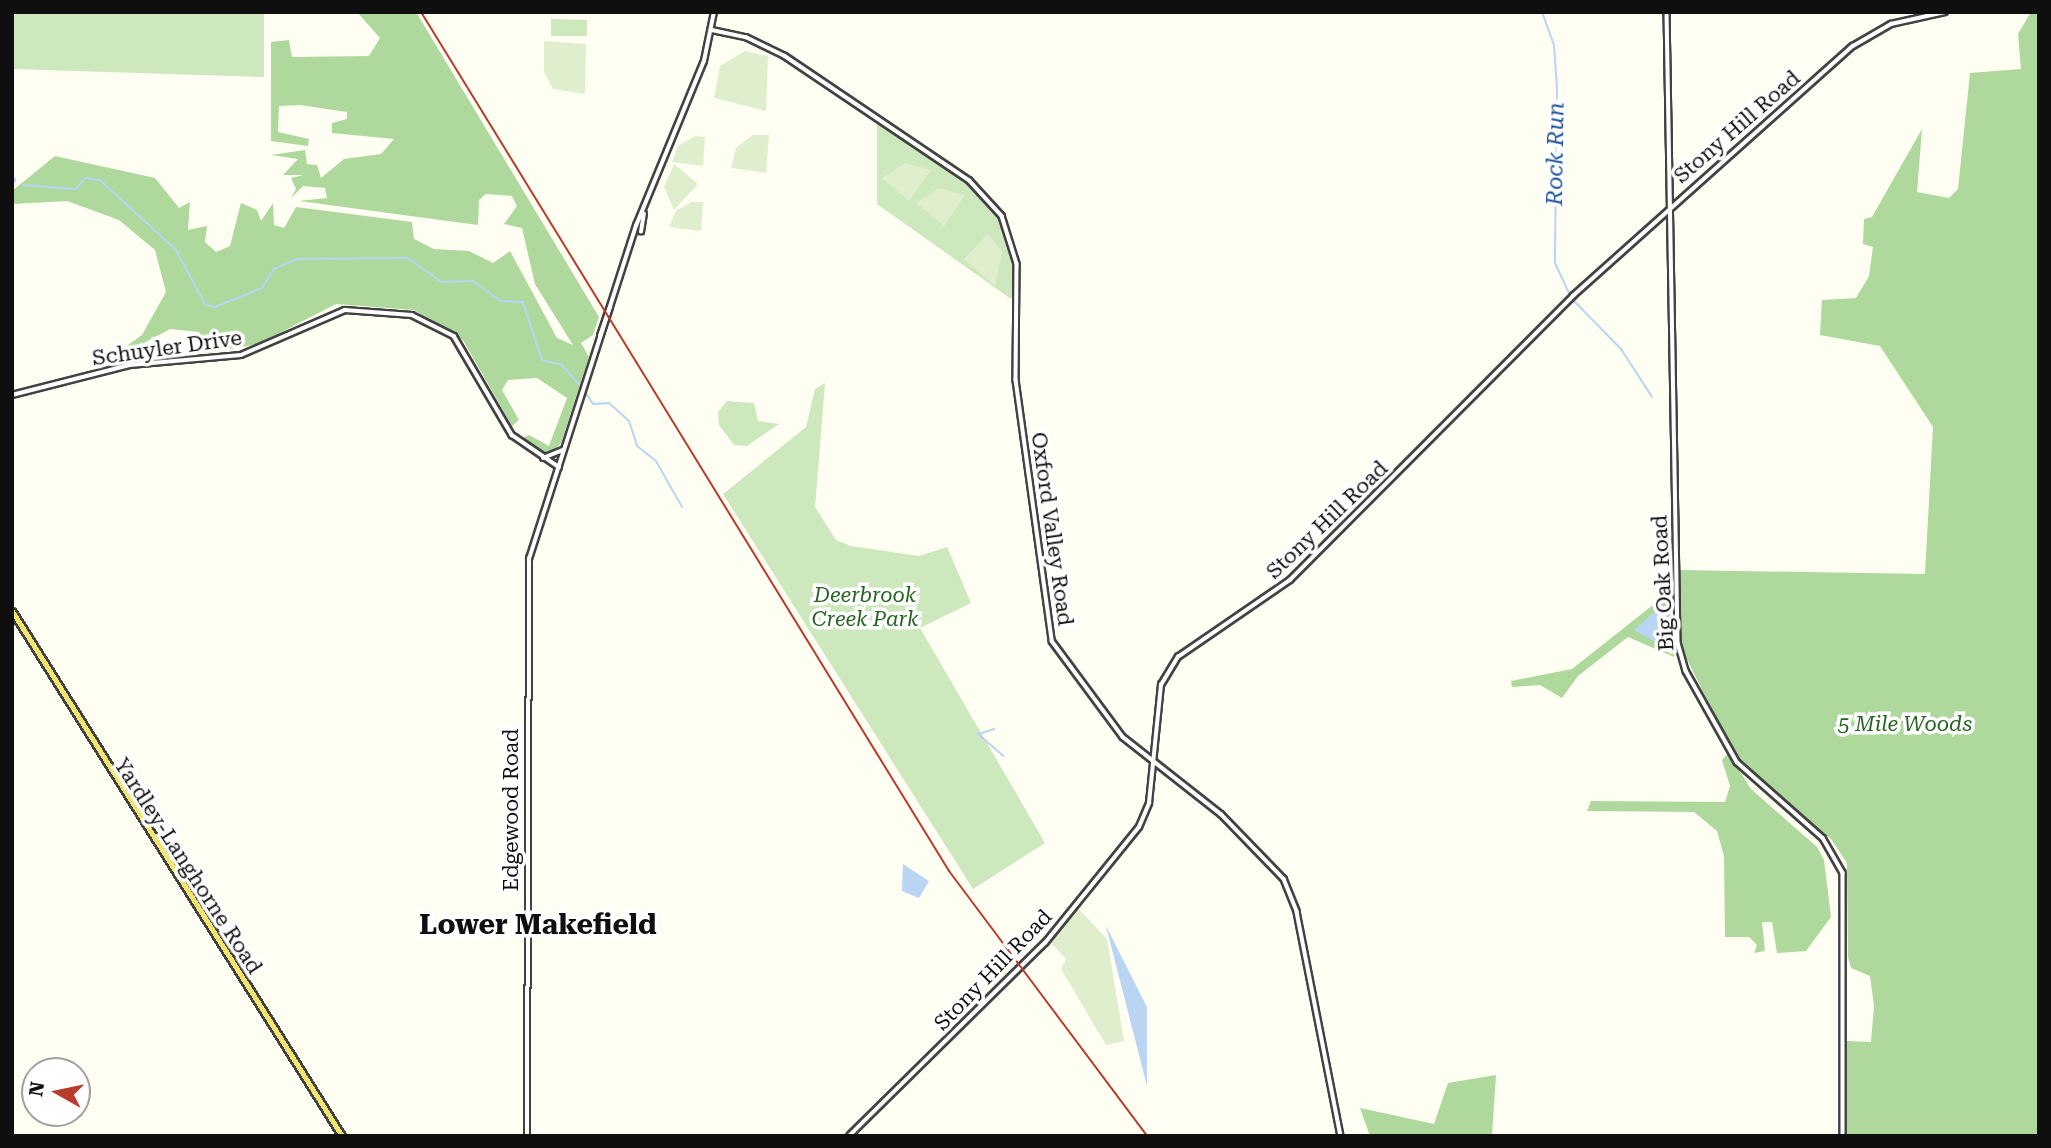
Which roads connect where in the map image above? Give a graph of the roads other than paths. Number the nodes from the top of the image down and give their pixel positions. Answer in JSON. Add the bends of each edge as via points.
{"nodes":[{"id":1,"x":714,"y":12,"type":"edge"},
{"id":2,"x":1667,"y":12,"type":"edge"},
{"id":3,"x":1945,"y":12,"type":"edge"},
{"id":4,"x":712,"y":30,"type":"junction"},
{"id":5,"x":1669,"y":207,"type":"junction"},
{"id":6,"x":644,"y":212,"type":"junction"},
{"id":7,"x":637,"y":225,"type":"junction"},
{"id":8,"x":646,"y":225,"type":"junction"},
{"id":9,"x":641,"y":232,"type":"junction"},
{"id":10,"x":634,"y":239,"type":"junction"},
{"id":11,"x":12,"y":395,"type":"edge"},
{"id":12,"x":565,"y":448,"type":"junction"},
{"id":13,"x":541,"y":458,"type":"junction"},
{"id":14,"x":554,"y":458,"type":"junction"},
{"id":15,"x":560,"y":465,"type":"junction"},
{"id":16,"x":551,"y":466,"type":"junction"},
{"id":17,"x":552,"y":487,"type":"junction"},
{"id":18,"x":12,"y":611,"type":"edge"},
{"id":19,"x":1153,"y":760,"type":"junction"},
{"id":20,"x":342,"y":1136,"type":"edge"},
{"id":21,"x":527,"y":1136,"type":"edge"},
{"id":22,"x":849,"y":1136,"type":"edge"},
{"id":23,"x":1341,"y":1136,"type":"edge"},
{"id":24,"x":1843,"y":1136,"type":"edge"}],
"edges":[{"from":1,"to":4,"type":"street"},
{"from":2,"to":5,"type":"street","name":"Big Oak Road"},
{"from":3,"to":5,"type":"street","name":"Stony Hill Road","via":[[1891,24],[1862,39]]},
{"from":4,"to":6,"type":"street"},
{"from":4,"to":19,"type":"street","name":"Oxford Valley Road","via":[[768,46],[833,87],[974,184],[1007,225],[1018,270],[1016,380],[1051,638],[1119,733]]},
{"from":5,"to":19,"type":"street","name":"Stony Hill Road","via":[[1290,580],[1178,657],[1161,685]]},
{"from":5,"to":24,"type":"street","name":"Big Oak Road","via":[[1678,643],[1686,671],[1737,762],[1816,831],[1841,866],[1846,907]]},
{"from":6,"to":7,"type":"street"},
{"from":6,"to":8,"type":"street"},
{"from":7,"to":8,"type":"street"},
{"from":7,"to":9,"type":"street"},
{"from":7,"to":10,"type":"street"},
{"from":8,"to":9,"type":"street"},
{"from":9,"to":10,"type":"street"},
{"from":10,"to":12,"type":"street"},
{"from":11,"to":13,"type":"street","name":"Schuyler Drive","via":[[130,365],[241,355],[337,311],[374,310],[421,316],[454,336],[508,430]]},
{"from":12,"to":14,"type":"street"},
{"from":12,"to":15,"type":"street","name":"Edgewood Road"},
{"from":13,"to":14,"type":"street"},
{"from":13,"to":16,"type":"street","name":"Schuyler Drive"},
{"from":14,"to":15,"type":"street"},
{"from":14,"to":16,"type":"street"},
{"from":15,"to":16,"type":"street"},
{"from":15,"to":17,"type":"street","name":"Edgewood Road"},
{"from":16,"to":17,"type":"street"},
{"from":17,"to":21,"type":"street","name":"Edgewood Road","via":[[528,571]]},
{"from":18,"to":20,"type":"main road","name":"Yardley-Langhorne Road"},
{"from":19,"to":22,"type":"street","name":"Stony Hill Road","via":[[1139,827],[1045,943]]},
{"from":19,"to":23,"type":"street","name":"Oxford Valley Road","via":[[1263,852],[1286,883],[1334,1085]]}]}
